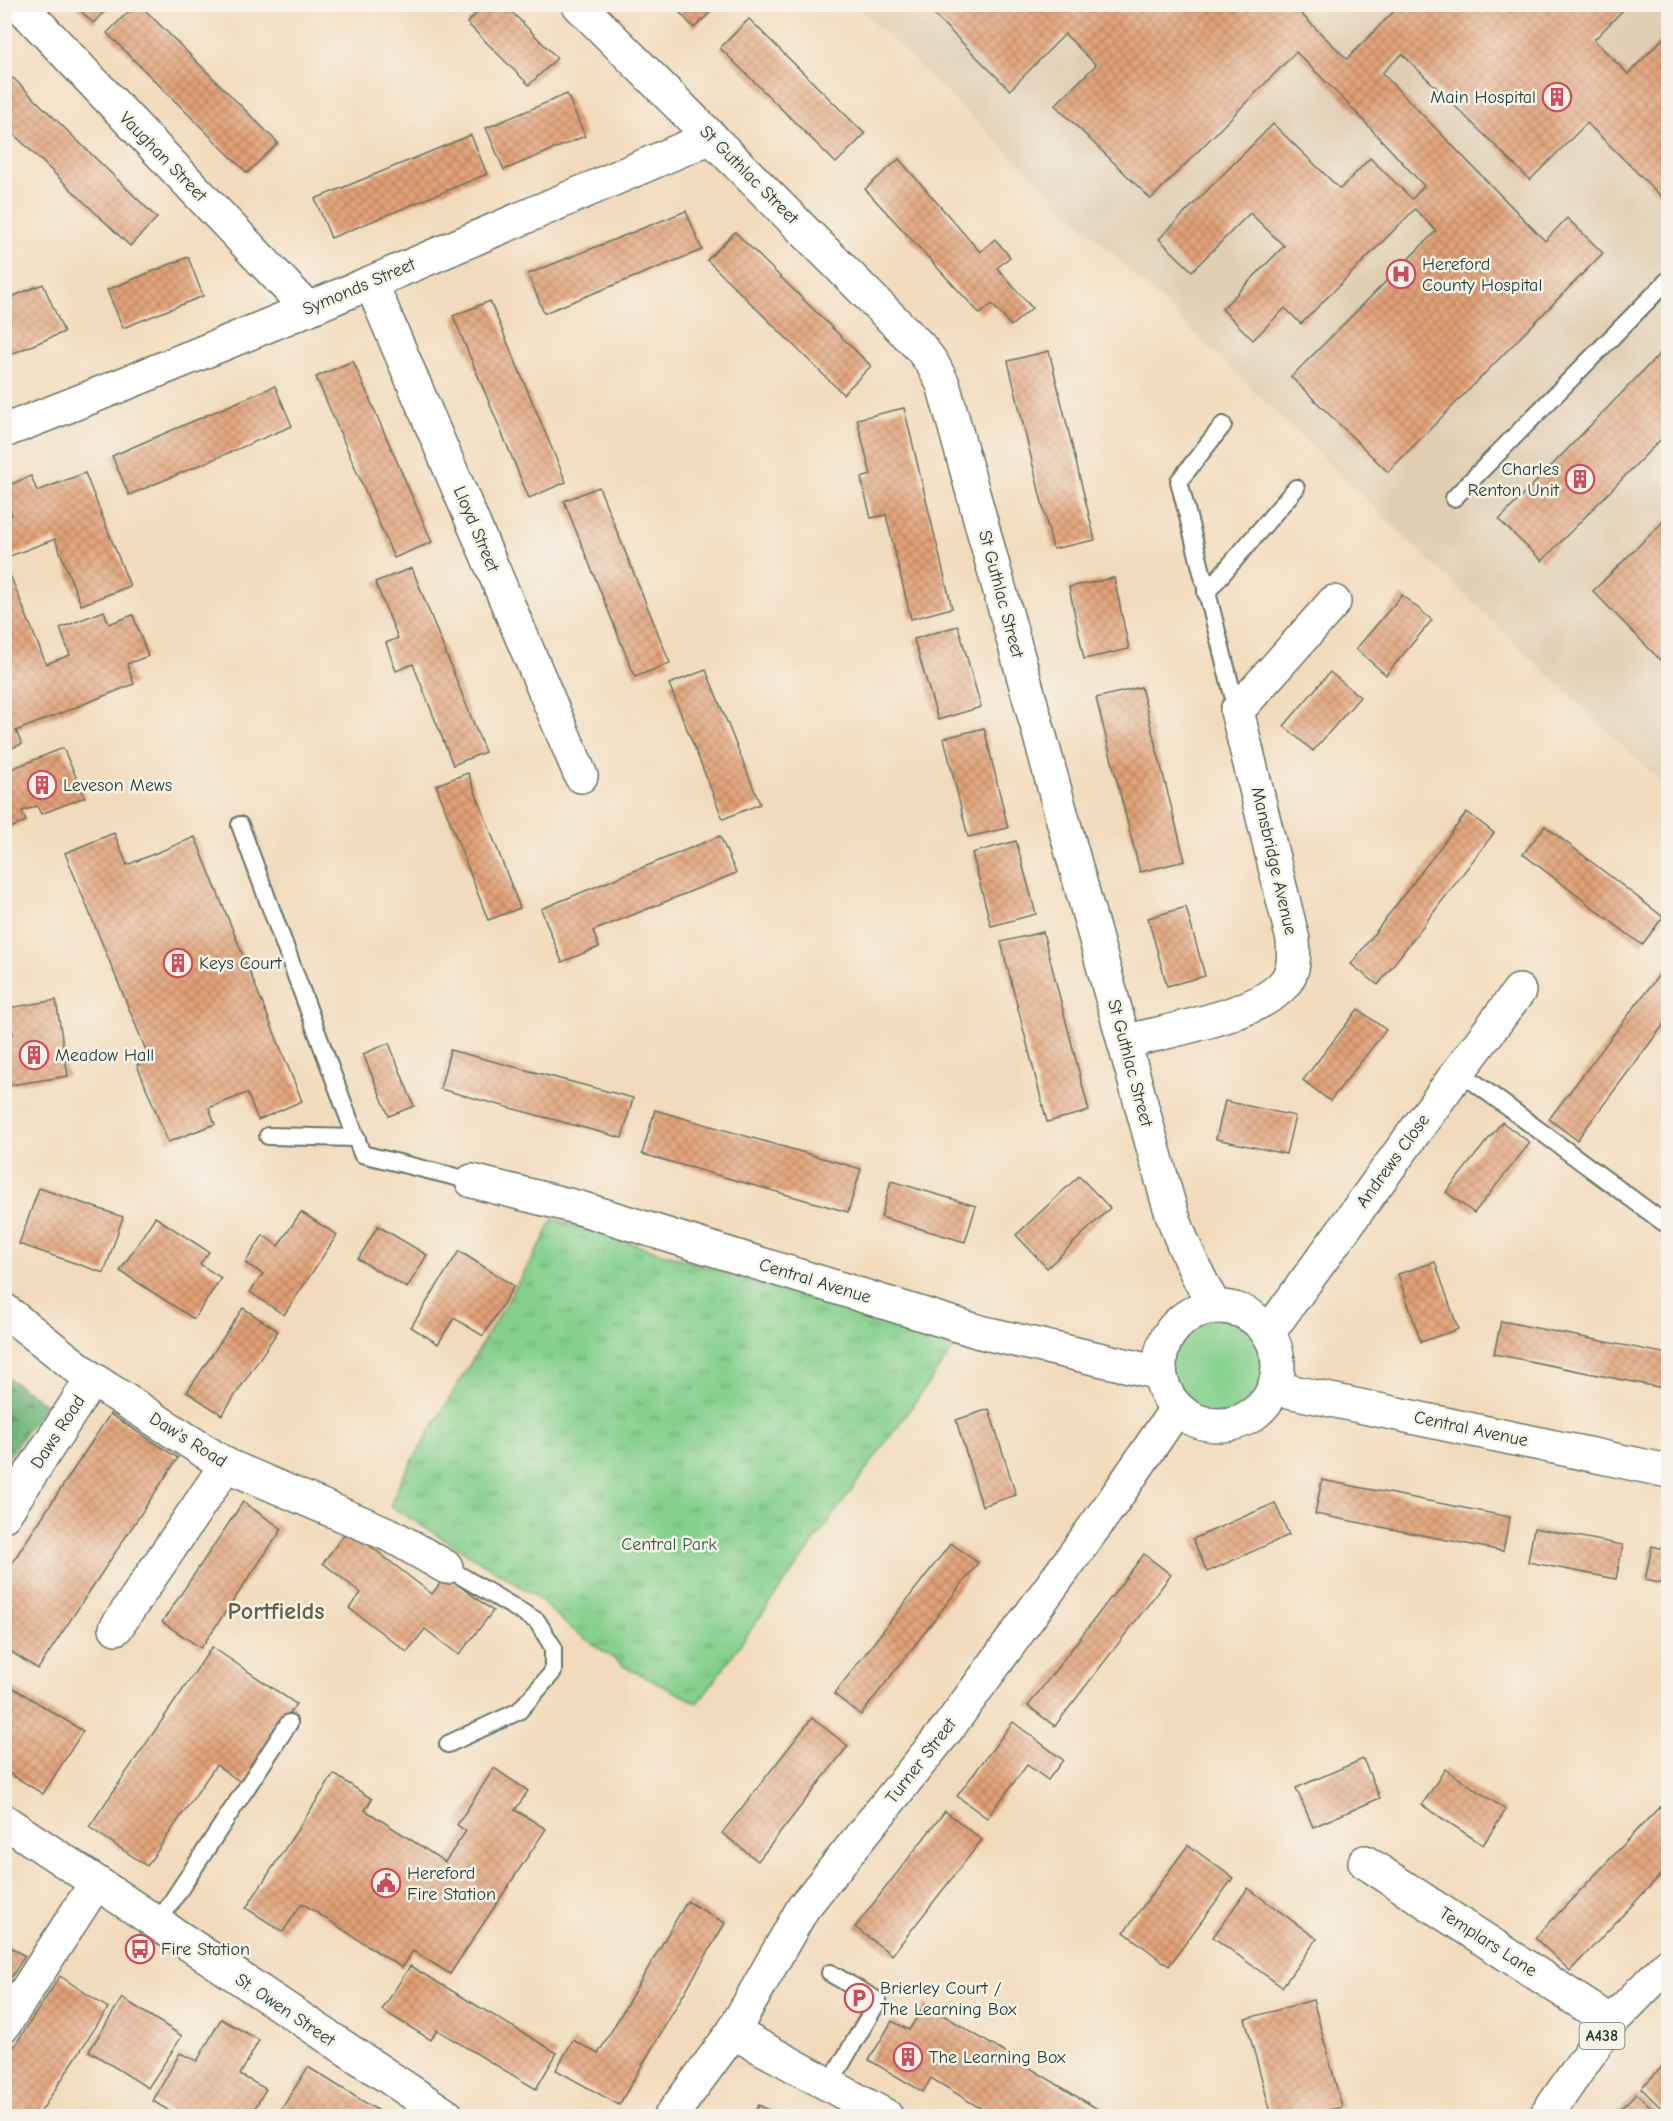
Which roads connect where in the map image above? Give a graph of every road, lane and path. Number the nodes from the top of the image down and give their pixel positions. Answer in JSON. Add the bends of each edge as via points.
{"nodes":[{"id":1,"x":19,"y":4,"type":"edge"},
{"id":2,"x":578,"y":4,"type":"edge"},
{"id":3,"x":711,"y":137,"type":"junction"},
{"id":4,"x":1668,"y":280,"type":"edge"},
{"id":5,"x":371,"y":283,"type":"junction"},
{"id":6,"x":308,"y":309,"type":"junction"},
{"id":7,"x":1223,"y":425,"type":"dead end"},
{"id":8,"x":4,"y":431,"type":"edge"},
{"id":9,"x":1296,"y":488,"type":"dead end"},
{"id":10,"x":1454,"y":498,"type":"dead end"},
{"id":11,"x":1206,"y":593,"type":"junction"},
{"id":12,"x":1334,"y":602,"type":"dead end"},
{"id":13,"x":1237,"y":711,"type":"junction"},
{"id":14,"x":582,"y":776,"type":"dead end"},
{"id":15,"x":240,"y":825,"type":"dead end"},
{"id":16,"x":1520,"y":991,"type":"dead end"},
{"id":17,"x":1124,"y":1042,"type":"junction"},
{"id":18,"x":1459,"y":1071,"type":"junction"},
{"id":19,"x":268,"y":1136,"type":"dead end"},
{"id":20,"x":357,"y":1138,"type":"junction"},
{"id":21,"x":472,"y":1181,"type":"joint"},
{"id":22,"x":1668,"y":1221,"type":"edge"},
{"id":23,"x":1215,"y":1307,"type":"junction"},
{"id":24,"x":4,"y":1310,"type":"edge"},
{"id":25,"x":1268,"y":1333,"type":"junction"},
{"id":26,"x":1160,"y":1373,"type":"junction"},
{"id":27,"x":92,"y":1379,"type":"junction"},
{"id":28,"x":1274,"y":1388,"type":"junction"},
{"id":29,"x":1177,"y":1408,"type":"junction"},
{"id":30,"x":226,"y":1465,"type":"junction"},
{"id":31,"x":1668,"y":1471,"type":"edge"},
{"id":32,"x":4,"y":1515,"type":"edge"},
{"id":33,"x":446,"y":1567,"type":"joint"},
{"id":34,"x":116,"y":1628,"type":"dead end"},
{"id":35,"x":289,"y":1723,"type":"dead end"},
{"id":36,"x":448,"y":1744,"type":"dead end"},
{"id":37,"x":4,"y":1821,"type":"edge"},
{"id":38,"x":1365,"y":1862,"type":"dead end"},
{"id":39,"x":96,"y":1882,"type":"junction"},
{"id":40,"x":157,"y":1924,"type":"junction"},
{"id":41,"x":1668,"y":1964,"type":"edge"},
{"id":42,"x":830,"y":1973,"type":"dead end"},
{"id":43,"x":1611,"y":2022,"type":"junction"},
{"id":44,"x":4,"y":2025,"type":"edge"},
{"id":45,"x":733,"y":2032,"type":"junction"},
{"id":46,"x":830,"y":2085,"type":"junction"},
{"id":47,"x":428,"y":2112,"type":"edge"},
{"id":48,"x":671,"y":2116,"type":"edge"},
{"id":49,"x":886,"y":2116,"type":"edge"},
{"id":50,"x":1545,"y":2116,"type":"edge"}],
"edges":[{"from":1,"to":6,"type":"main road","name":"Vaughan Street"},
{"from":2,"to":3,"type":"main road","name":"St Guthlac Street"},
{"from":3,"to":5,"type":"main road","name":"Symonds Street"},
{"from":3,"to":17,"type":"main road","name":"St Guthlac Street","via":[[920,347],[943,384]]},
{"from":4,"to":10,"type":"lane"},
{"from":5,"to":6,"type":"main road","name":"Symonds Street"},
{"from":5,"to":14,"type":"main road","name":"Lloyd Street"},
{"from":6,"to":8,"type":"main road","name":"Symonds Street"},
{"from":7,"to":11,"type":"lane","via":[[1179,481]]},
{"from":9,"to":11,"type":"lane"},
{"from":11,"to":13,"type":"lane"},
{"from":12,"to":13,"type":"main road"},
{"from":13,"to":17,"type":"main road","name":"Mansbridge Avenue","via":[[1293,940],[1294,964],[1285,984],[1245,1011]]},
{"from":15,"to":20,"type":"lane"},
{"from":16,"to":18,"type":"main road","name":"Andrews Close"},
{"from":17,"to":23,"type":"main road","name":"St Guthlac Street","via":[[1179,1237]]},
{"from":18,"to":22,"type":"lane","via":[[1663,1222]]},
{"from":18,"to":25,"type":"main road","name":"Andrews Close"},
{"from":19,"to":20,"type":"lane"},
{"from":20,"to":21,"type":"lane","via":[[362,1154]]},
{"from":21,"to":26,"type":"main road","name":"Central Avenue","via":[[580,1208],[980,1332]]},
{"from":23,"to":25,"type":"main road","via":[[1245,1313]]},
{"from":23,"to":26,"type":"main road","via":[[1196,1312],[1168,1336],[1161,1354]]},
{"from":24,"to":27,"type":"main road","name":"Daw's Road"},
{"from":25,"to":28,"type":"main road","via":[[1276,1351],[1278,1370]]},
{"from":26,"to":29,"type":"main road"},
{"from":27,"to":30,"type":"main road","name":"Daw's Road"},
{"from":27,"to":32,"type":"main road","name":"Daws Road"},
{"from":28,"to":29,"type":"main road","via":[[1249,1417],[1231,1424],[1193,1419]]},
{"from":28,"to":31,"type":"main road","name":"Central Avenue"},
{"from":29,"to":45,"type":"main road","name":"Turner Street","via":[[951,1724],[803,1908]]},
{"from":30,"to":33,"type":"main road","name":"Daw's Road","via":[[392,1536]]},
{"from":30,"to":34,"type":"main road"},
{"from":33,"to":36,"type":"lane","via":[[537,1621],[553,1647],[553,1672],[519,1711]]},
{"from":35,"to":40,"type":"lane"},
{"from":37,"to":39,"type":"main road","name":"St. Owen Street"},
{"from":38,"to":43,"type":"main road","name":"Templars Lane"},
{"from":39,"to":40,"type":"main road","name":"St. Owen Street"},
{"from":39,"to":44,"type":"main road"},
{"from":40,"to":47,"type":"main road","name":"St. Owen Street"},
{"from":41,"to":43,"type":"main road","number":"A438"},
{"from":42,"to":46,"type":"lane","via":[[878,2001]]},
{"from":43,"to":50,"type":"main road","number":"A438"},
{"from":45,"to":46,"type":"main road"},
{"from":45,"to":48,"type":"main road","name":"Turner Street"},
{"from":46,"to":49,"type":"main road"}]}
